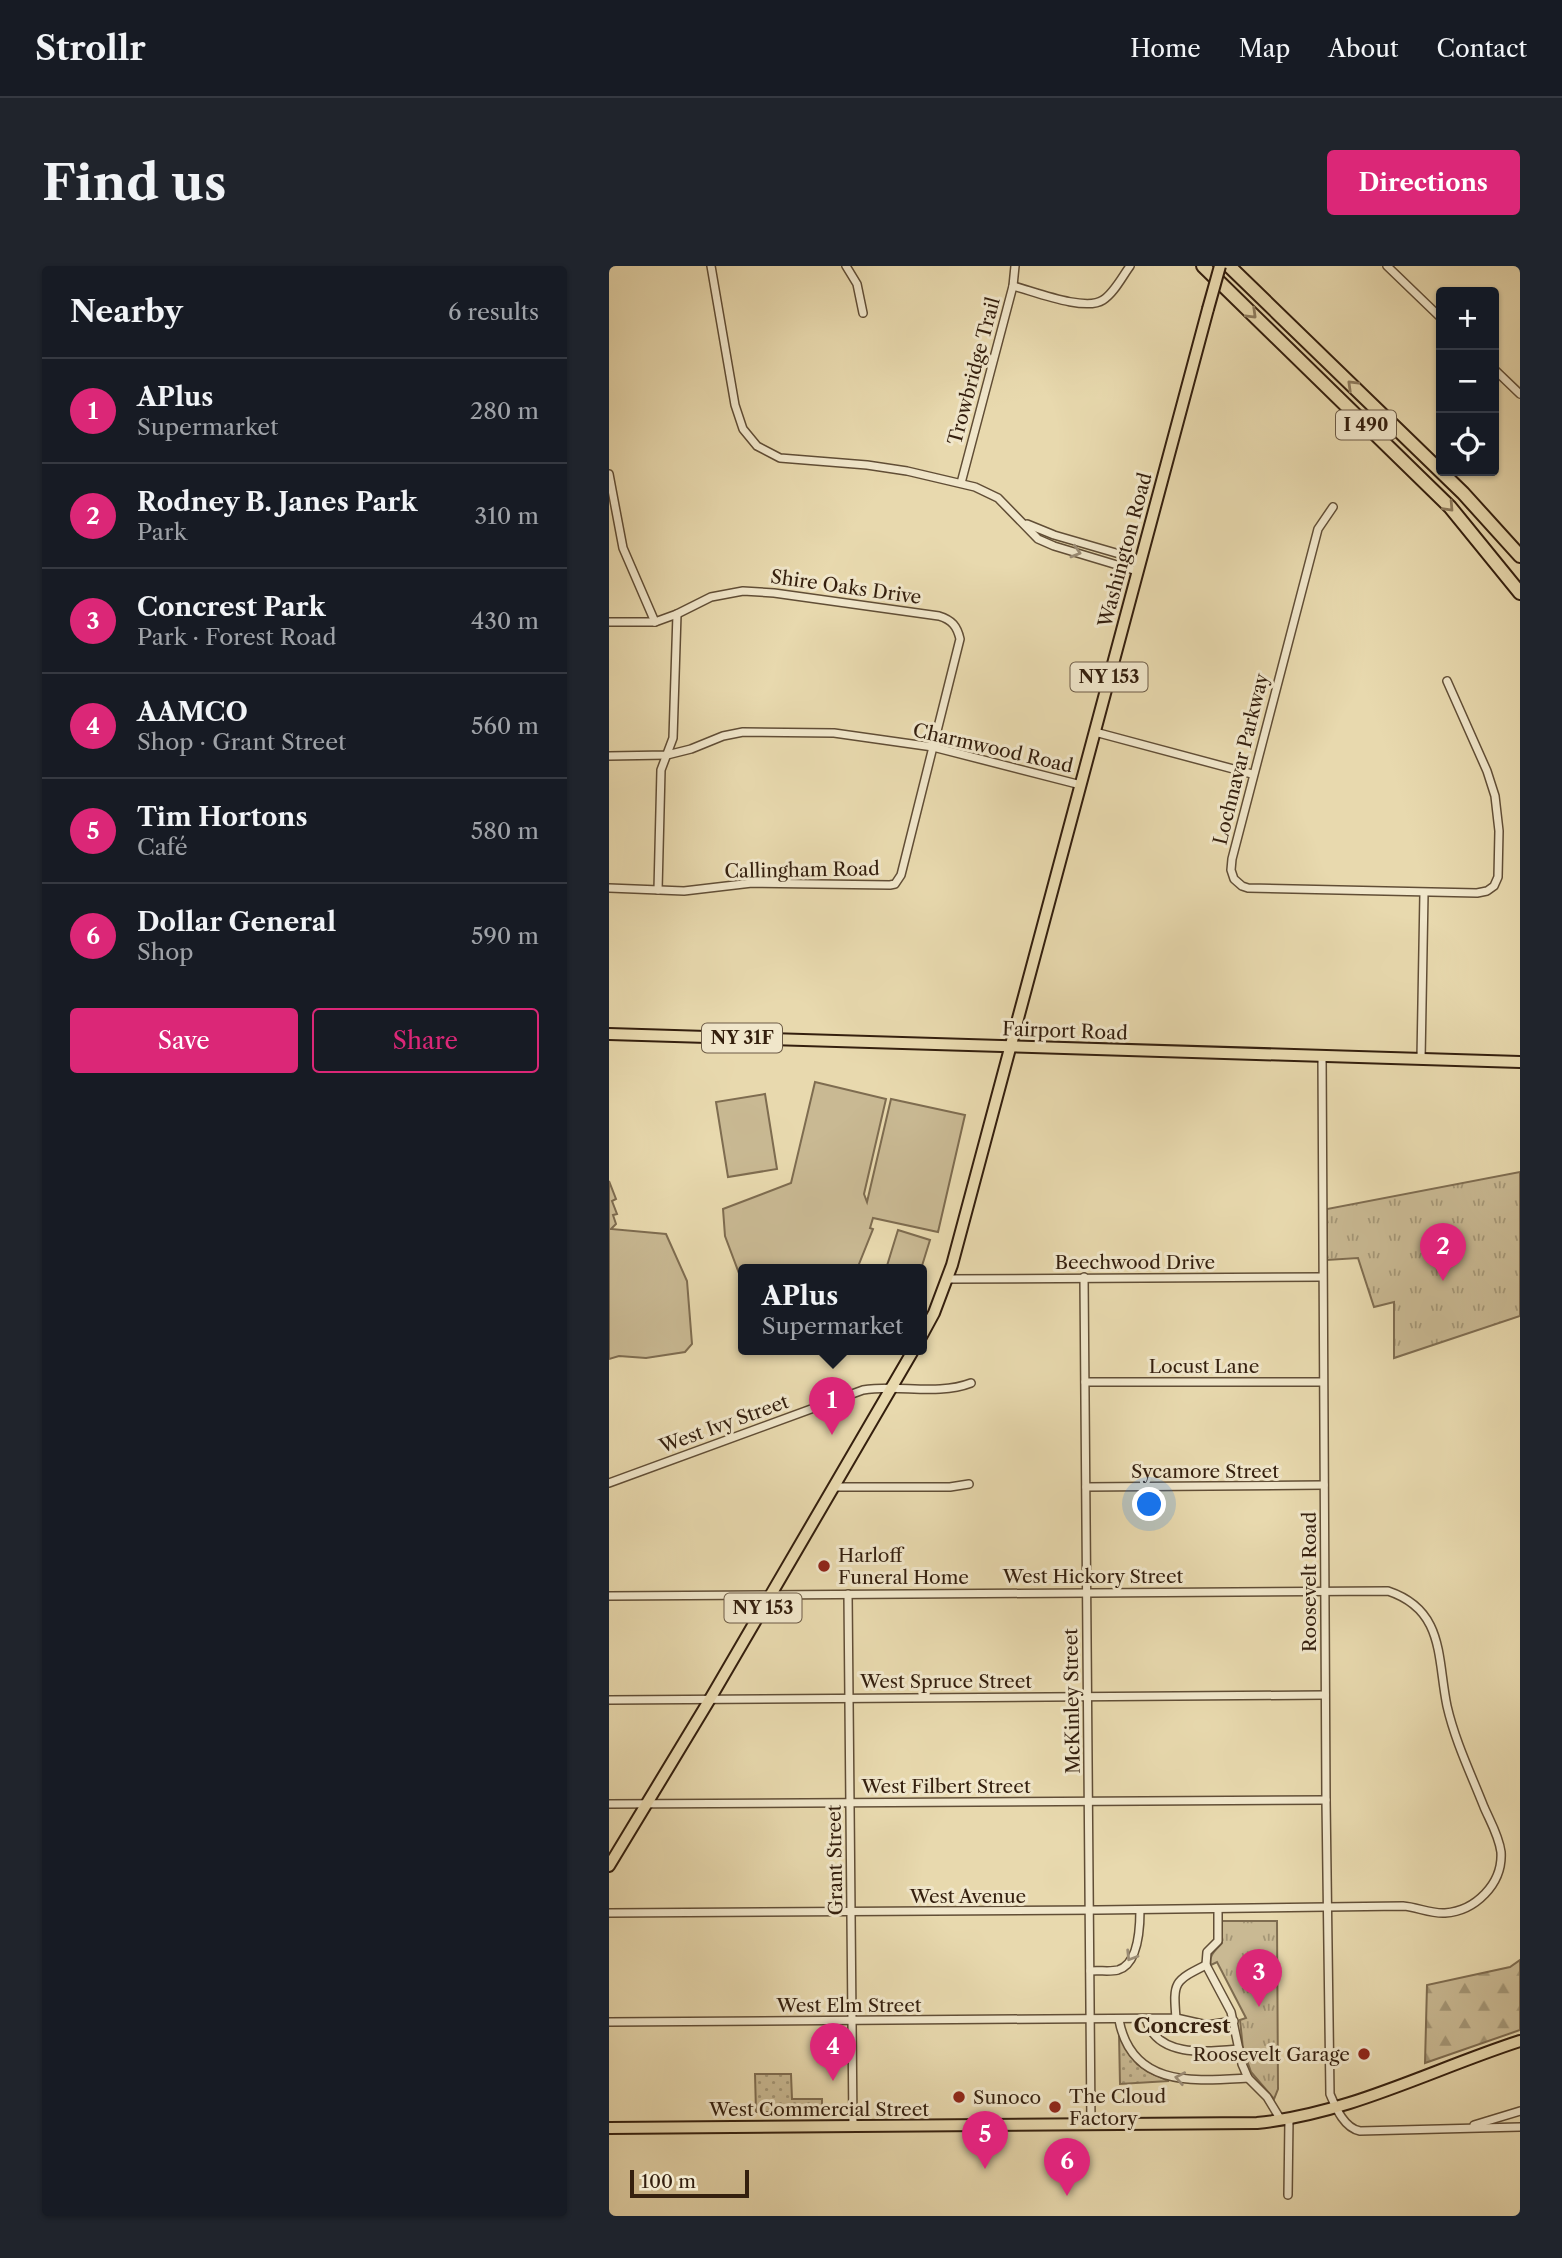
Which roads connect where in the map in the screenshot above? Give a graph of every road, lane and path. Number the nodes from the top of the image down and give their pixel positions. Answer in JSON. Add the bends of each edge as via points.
{"nodes":[{"id":1,"x":711,"y":266,"type":"edge"},
{"id":2,"x":846,"y":266,"type":"edge"},
{"id":3,"x":1015,"y":266,"type":"edge"},
{"id":4,"x":1130,"y":266,"type":"edge"},
{"id":5,"x":1203,"y":266,"type":"edge"},
{"id":6,"x":1220,"y":266,"type":"edge"},
{"id":7,"x":1229,"y":266,"type":"edge"},
{"id":8,"x":1387,"y":266,"type":"edge"},
{"id":9,"x":1013,"y":286,"type":"junction"},
{"id":10,"x":863,"y":313,"type":"dead end"},
{"id":11,"x":1436,"y":313,"type":"edge"},
{"id":12,"x":1499,"y":374,"type":"edge"},
{"id":13,"x":1520,"y":394,"type":"edge"},
{"id":14,"x":609,"y":474,"type":"edge"},
{"id":15,"x":961,"y":483,"type":"junction"},
{"id":16,"x":1333,"y":507,"type":"dead end"},
{"id":17,"x":1520,"y":556,"type":"edge"},
{"id":18,"x":1139,"y":565,"type":"junction"},
{"id":19,"x":1520,"y":593,"type":"edge"},
{"id":20,"x":677,"y":614,"type":"junction"},
{"id":21,"x":609,"y":622,"type":"edge"},
{"id":22,"x":655,"y":622,"type":"junction"},
{"id":23,"x":1447,"y":681,"type":"dead end"},
{"id":24,"x":1095,"y":732,"type":"junction"},
{"id":25,"x":933,"y":747,"type":"junction"},
{"id":26,"x":667,"y":755,"type":"junction"},
{"id":27,"x":609,"y":757,"type":"edge"},
{"id":28,"x":1252,"y":774,"type":"junction"},
{"id":29,"x":1081,"y":785,"type":"junction"},
{"id":30,"x":609,"y":888,"type":"edge"},
{"id":31,"x":658,"y":890,"type":"junction"},
{"id":32,"x":1424,"y":893,"type":"junction"},
{"id":33,"x":609,"y":1034,"type":"edge"},
{"id":34,"x":1011,"y":1046,"type":"junction"},
{"id":35,"x":1322,"y":1056,"type":"junction"},
{"id":36,"x":1421,"y":1059,"type":"junction"},
{"id":37,"x":1520,"y":1062,"type":"edge"},
{"id":38,"x":1322,"y":1277,"type":"junction"},
{"id":39,"x":1084,"y":1278,"type":"junction"},
{"id":40,"x":947,"y":1279,"type":"junction"},
{"id":41,"x":927,"y":1326,"type":"edge"},
{"id":42,"x":911,"y":1355,"type":"edge"},
{"id":43,"x":1085,"y":1382,"type":"junction"},
{"id":44,"x":1323,"y":1382,"type":"junction"},
{"id":45,"x":971,"y":1383,"type":"dead end"},
{"id":46,"x":891,"y":1389,"type":"junction"},
{"id":47,"x":609,"y":1483,"type":"edge"},
{"id":48,"x":969,"y":1484,"type":"dead end"},
{"id":49,"x":1324,"y":1486,"type":"junction"},
{"id":50,"x":834,"y":1487,"type":"junction"},
{"id":51,"x":1086,"y":1487,"type":"junction"},
{"id":52,"x":1324,"y":1590,"type":"junction"},
{"id":53,"x":1086,"y":1592,"type":"junction"},
{"id":54,"x":771,"y":1594,"type":"junction"},
{"id":55,"x":848,"y":1594,"type":"junction"},
{"id":56,"x":609,"y":1596,"type":"edge"},
{"id":57,"x":1325,"y":1695,"type":"junction"},
{"id":58,"x":1087,"y":1696,"type":"junction"},
{"id":59,"x":849,"y":1697,"type":"junction"},
{"id":60,"x":710,"y":1699,"type":"junction"},
{"id":61,"x":609,"y":1700,"type":"edge"},
{"id":62,"x":1326,"y":1800,"type":"junction"},
{"id":63,"x":1089,"y":1801,"type":"junction"},
{"id":64,"x":850,"y":1802,"type":"junction"},
{"id":65,"x":609,"y":1804,"type":"edge"},
{"id":66,"x":647,"y":1804,"type":"junction"},
{"id":67,"x":609,"y":1866,"type":"edge"},
{"id":68,"x":1327,"y":1908,"type":"junction"},
{"id":69,"x":1219,"y":1909,"type":"junction"},
{"id":70,"x":1090,"y":1910,"type":"junction"},
{"id":71,"x":1140,"y":1910,"type":"junction"},
{"id":72,"x":609,"y":1913,"type":"edge"},
{"id":73,"x":851,"y":1913,"type":"junction"},
{"id":74,"x":1206,"y":1965,"type":"junction"},
{"id":75,"x":1090,"y":1971,"type":"junction"},
{"id":76,"x":1176,"y":2018,"type":"junction"},
{"id":77,"x":1090,"y":2019,"type":"junction"},
{"id":78,"x":1146,"y":2019,"type":"junction"},
{"id":79,"x":1119,"y":2020,"type":"junction"},
{"id":80,"x":852,"y":2021,"type":"junction"},
{"id":81,"x":1234,"y":2021,"type":"junction"},
{"id":82,"x":609,"y":2022,"type":"edge"},
{"id":83,"x":1520,"y":2041,"type":"edge"},
{"id":84,"x":1239,"y":2049,"type":"junction"},
{"id":85,"x":1248,"y":2078,"type":"junction"},
{"id":86,"x":1336,"y":2108,"type":"junction"},
{"id":87,"x":1517,"y":2112,"type":"edge"},
{"id":88,"x":1285,"y":2120,"type":"junction"},
{"id":89,"x":1091,"y":2125,"type":"junction"},
{"id":90,"x":853,"y":2127,"type":"junction"},
{"id":91,"x":1519,"y":2127,"type":"edge"},
{"id":92,"x":609,"y":2128,"type":"edge"},
{"id":93,"x":1460,"y":2128,"type":"junction"},
{"id":94,"x":1288,"y":2195,"type":"dead end"}],
"edges":[{"from":1,"to":15,"type":"street","via":[[736,405],[743,429],[757,446],[780,458],[867,465]]},
{"from":2,"to":10,"type":"street","via":[[857,284]]},
{"from":3,"to":9,"type":"street","name":"Trowbridge Trail"},
{"from":4,"to":9,"type":"street","via":[[1104,300],[1092,304]]},
{"from":5,"to":19,"type":"highway","number":"I 490","one_way":true,"via":[[1450,507]]},
{"from":6,"to":18,"type":"main road","name":"Washington Road","number":"NY 153","bridge":true},
{"from":17,"to":7,"type":"highway","number":"I 490","one_way":true,"via":[[1463,493]]},
{"from":8,"to":11,"type":"street"},
{"from":9,"to":15,"type":"street","name":"Trowbridge Trail"},
{"from":12,"to":13,"type":"street"},
{"from":14,"to":22,"type":"street","via":[[623,548]]},
{"from":15,"to":18,"type":"street","via":[[998,498],[1021,522]]},
{"from":16,"to":28,"type":"street","name":"Lochnavar Parkway","via":[[1318,528]]},
{"from":18,"to":24,"type":"main road","name":"Washington Road","number":"NY 153"},
{"from":20,"to":22,"type":"street","name":"Shire Oaks Drive"},
{"from":20,"to":25,"type":"street","name":"Shire Oaks Drive","via":[[712,597],[758,591],[946,618],[956,626],[960,639]]},
{"from":20,"to":26,"type":"street","via":[[673,738]]},
{"from":21,"to":22,"type":"street","name":"Shire Oaks Drive"},
{"from":23,"to":32,"type":"street","via":[[1492,782],[1499,820],[1498,877],[1483,893]]},
{"from":24,"to":28,"type":"street"},
{"from":24,"to":29,"type":"main road","name":"Washington Road","number":"NY 153"},
{"from":25,"to":26,"type":"street","name":"Charmwood Road","via":[[834,733],[753,731]]},
{"from":25,"to":29,"type":"street","name":"Charmwood Road"},
{"from":25,"to":31,"type":"street","name":"Callingham Road","via":[[895,884],[752,883]]},
{"from":26,"to":27,"type":"street","name":"Charmwood Road"},
{"from":26,"to":31,"type":"street","via":[[661,770]]},
{"from":28,"to":32,"type":"street","name":"Lochnavar Parkway","via":[[1232,859],[1237,883],[1248,888]]},
{"from":29,"to":34,"type":"main road","name":"Washington Road","number":"NY 153"},
{"from":30,"to":31,"type":"street","name":"Callingham Road"},
{"from":32,"to":36,"type":"street"},
{"from":33,"to":34,"type":"main road","name":"Fairport Road","number":"NY 31F"},
{"from":34,"to":35,"type":"main road","name":"Fairport Road","number":"NY 31F"},
{"from":34,"to":40,"type":"main road","number":"NY 153"},
{"from":35,"to":36,"type":"main road","name":"Fairport Road","number":"NY 31F"},
{"from":35,"to":38,"type":"street","name":"Roosevelt Road"},
{"from":36,"to":37,"type":"main road","name":"Fairport Road","number":"NY 31F"},
{"from":38,"to":39,"type":"street","name":"Beechwood Drive"},
{"from":38,"to":44,"type":"street","name":"Roosevelt Road"},
{"from":39,"to":40,"type":"street","name":"Beechwood Drive"},
{"from":39,"to":43,"type":"street","name":"McKinley Street"},
{"from":40,"to":41,"type":"main road","number":"NY 153"},
{"from":42,"to":46,"type":"main road","number":"NY 153"},
{"from":43,"to":44,"type":"street","name":"Locust Lane"},
{"from":43,"to":51,"type":"street","name":"McKinley Street"},
{"from":44,"to":49,"type":"street","name":"Roosevelt Road"},
{"from":45,"to":46,"type":"street","name":"West Ivy Street","via":[[957,1389]]},
{"from":46,"to":47,"type":"street","name":"West Ivy Street","via":[[863,1390]]},
{"from":46,"to":50,"type":"main road","number":"NY 153"},
{"from":48,"to":50,"type":"street"},
{"from":49,"to":51,"type":"street","name":"Sycamore Street"},
{"from":49,"to":52,"type":"street","name":"Roosevelt Road"},
{"from":50,"to":54,"type":"main road","number":"NY 153"},
{"from":51,"to":53,"type":"street","name":"McKinley Street"},
{"from":52,"to":53,"type":"street","name":"West Hickory Street"},
{"from":52,"to":57,"type":"street","name":"Roosevelt Road"},
{"from":52,"to":68,"type":"street","name":"West Hickory Street","via":[[1388,1591],[1407,1598],[1428,1618],[1452,1726],[1500,1851],[1494,1882],[1464,1909],[1437,1913],[1403,1906]]},
{"from":53,"to":55,"type":"street","name":"West Hickory Street"},
{"from":53,"to":58,"type":"street","name":"McKinley Street"},
{"from":54,"to":55,"type":"street","name":"West Hickory Street"},
{"from":54,"to":56,"type":"street","name":"West Hickory Street"},
{"from":54,"to":60,"type":"main road","number":"NY 153"},
{"from":55,"to":59,"type":"street","name":"Grant Street"},
{"from":57,"to":58,"type":"street","name":"West Spruce Street"},
{"from":57,"to":62,"type":"street","name":"Roosevelt Road"},
{"from":58,"to":59,"type":"street","name":"West Spruce Street"},
{"from":58,"to":63,"type":"street","name":"McKinley Street"},
{"from":59,"to":60,"type":"street","name":"West Spruce Street"},
{"from":59,"to":64,"type":"street","name":"Grant Street"},
{"from":60,"to":61,"type":"street","name":"West Spruce Street"},
{"from":60,"to":66,"type":"main road","number":"NY 153"},
{"from":62,"to":63,"type":"street","name":"West Filbert Street"},
{"from":62,"to":68,"type":"street","name":"Roosevelt Road"},
{"from":63,"to":64,"type":"street","name":"West Filbert Street"},
{"from":63,"to":70,"type":"street","name":"McKinley Street"},
{"from":64,"to":66,"type":"street","name":"West Filbert Street"},
{"from":64,"to":73,"type":"street","name":"Grant Street"},
{"from":65,"to":66,"type":"street","name":"West Filbert Street"},
{"from":66,"to":67,"type":"main road","number":"NY 153"},
{"from":68,"to":69,"type":"street","name":"West Avenue"},
{"from":68,"to":86,"type":"street","name":"Roosevelt Road","via":[[1329,2077]]},
{"from":69,"to":71,"type":"street","name":"West Avenue"},
{"from":69,"to":74,"type":"street","via":[[1218,1941],[1207,1952]]},
{"from":70,"to":71,"type":"street","name":"West Avenue"},
{"from":70,"to":73,"type":"street","name":"West Avenue"},
{"from":70,"to":75,"type":"street","name":"McKinley Street"},
{"from":71,"to":75,"type":"street","one_way":true,"via":[[1139,1943],[1127,1963],[1118,1970]]},
{"from":72,"to":73,"type":"street","name":"West Avenue"},
{"from":73,"to":80,"type":"street","name":"Grant Street"},
{"from":74,"to":76,"type":"street","via":[[1177,1982]]},
{"from":74,"to":81,"type":"street"},
{"from":75,"to":77,"type":"street","name":"McKinley Street"},
{"from":76,"to":78,"type":"street","name":"West Elm Street"},
{"from":76,"to":81,"type":"street","name":"West Elm Street","via":[[1207,2025]]},
{"from":77,"to":79,"type":"street","name":"West Elm Street"},
{"from":77,"to":80,"type":"street","name":"West Elm Street"},
{"from":77,"to":89,"type":"street","name":"McKinley Street"},
{"from":78,"to":79,"type":"street","name":"West Elm Street"},
{"from":78,"to":84,"type":"street","via":[[1153,2035],[1170,2046],[1196,2051]]},
{"from":85,"to":79,"type":"street","one_way":true,"via":[[1190,2081],[1152,2070],[1129,2046]]},
{"from":80,"to":82,"type":"street","name":"West Elm Street"},
{"from":80,"to":90,"type":"street","name":"Grant Street"},
{"from":81,"to":84,"type":"street"},
{"from":83,"to":86,"type":"main road","name":"West Commercial Street"},
{"from":84,"to":85,"type":"street"},
{"from":85,"to":88,"type":"street"},
{"from":86,"to":88,"type":"main road","name":"West Commercial Street"},
{"from":86,"to":93,"type":"street","via":[[1352,2130]]},
{"from":87,"to":91,"type":"street"},
{"from":87,"to":93,"type":"street"},
{"from":88,"to":89,"type":"main road","name":"West Commercial Street"},
{"from":88,"to":94,"type":"street"},
{"from":89,"to":90,"type":"main road","name":"West Commercial Street"},
{"from":90,"to":92,"type":"main road","name":"West Commercial Street"},
{"from":91,"to":93,"type":"street"}]}
